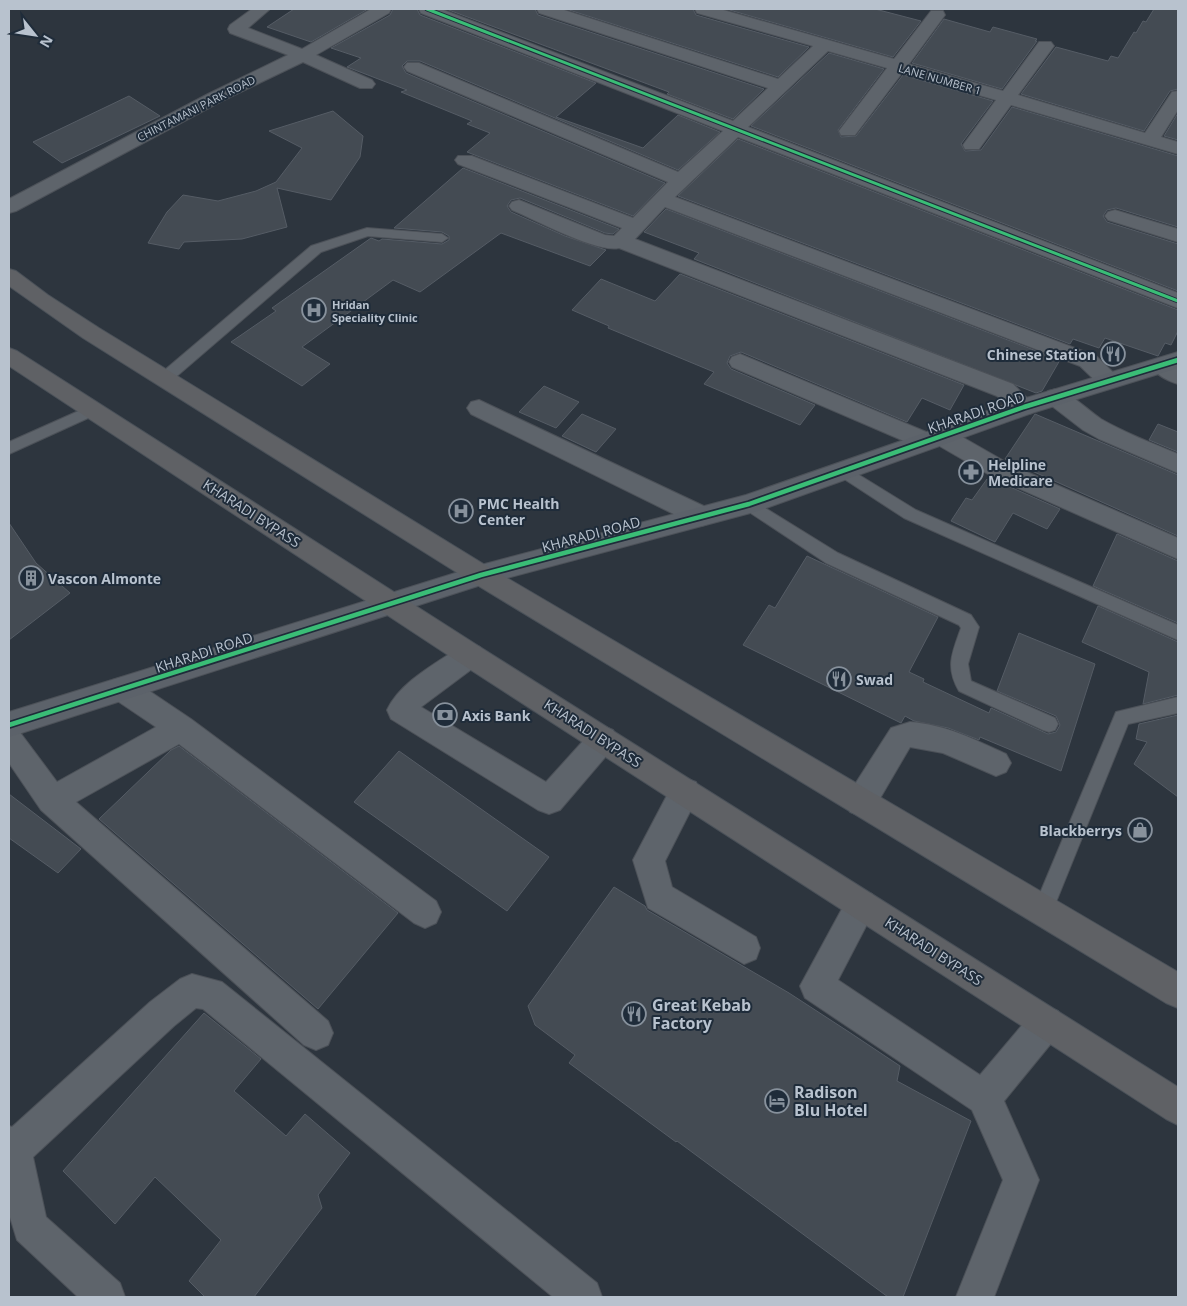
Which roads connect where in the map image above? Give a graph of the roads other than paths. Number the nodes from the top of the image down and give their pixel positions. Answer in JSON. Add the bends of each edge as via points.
{"nodes":[{"id":1,"x":262,"y":9,"type":"edge"},
{"id":2,"x":383,"y":9,"type":"edge"},
{"id":3,"x":427,"y":9,"type":"edge"},
{"id":4,"x":545,"y":9,"type":"edge"},
{"id":5,"x":702,"y":9,"type":"edge"},
{"id":6,"x":937,"y":15,"type":"dead end"},
{"id":7,"x":824,"y":45,"type":"junction"},
{"id":8,"x":1045,"y":46,"type":"dead end"},
{"id":9,"x":303,"y":55,"type":"junction"},
{"id":10,"x":898,"y":66,"type":"junction"},
{"id":11,"x":413,"y":67,"type":"dead end"},
{"id":12,"x":366,"y":84,"type":"dead end"},
{"id":13,"x":781,"y":86,"type":"junction"},
{"id":14,"x":1178,"y":96,"type":"edge"},
{"id":15,"x":1007,"y":98,"type":"junction"},
{"id":16,"x":736,"y":130,"type":"junction"},
{"id":17,"x":848,"y":130,"type":"dead end"},
{"id":18,"x":1150,"y":140,"type":"junction"},
{"id":19,"x":972,"y":145,"type":"dead end"},
{"id":20,"x":1178,"y":148,"type":"edge"},
{"id":21,"x":465,"y":160,"type":"dead end"},
{"id":22,"x":681,"y":180,"type":"junction"},
{"id":23,"x":662,"y":199,"type":"junction"},
{"id":24,"x":519,"y":206,"type":"dead end"},
{"id":25,"x":9,"y":207,"type":"edge"},
{"id":26,"x":1115,"y":216,"type":"dead end"},
{"id":27,"x":636,"y":226,"type":"junction"},
{"id":28,"x":1178,"y":236,"type":"edge"},
{"id":29,"x":442,"y":238,"type":"dead end"},
{"id":30,"x":621,"y":241,"type":"junction"},
{"id":31,"x":9,"y":276,"type":"edge"},
{"id":32,"x":1178,"y":301,"type":"edge"},
{"id":33,"x":9,"y":356,"type":"edge"},
{"id":34,"x":740,"y":362,"type":"dead end"},
{"id":35,"x":1173,"y":367,"type":"edge"},
{"id":36,"x":165,"y":378,"type":"junction"},
{"id":37,"x":1110,"y":380,"type":"junction"},
{"id":38,"x":1056,"y":397,"type":"junction"},
{"id":39,"x":1024,"y":407,"type":"junction"},
{"id":40,"x":480,"y":408,"type":"dead end"},
{"id":41,"x":92,"y":410,"type":"junction"},
{"id":42,"x":934,"y":439,"type":"junction"},
{"id":43,"x":9,"y":448,"type":"edge"},
{"id":44,"x":1178,"y":464,"type":"edge"},
{"id":45,"x":843,"y":471,"type":"junction"},
{"id":46,"x":749,"y":504,"type":"junction"},
{"id":47,"x":702,"y":516,"type":"junction"},
{"id":48,"x":1178,"y":549,"type":"edge"},
{"id":49,"x":481,"y":575,"type":"junction"},
{"id":50,"x":392,"y":604,"type":"junction"},
{"id":51,"x":1178,"y":633,"type":"edge"},
{"id":52,"x":470,"y":655,"type":"junction"},
{"id":53,"x":123,"y":689,"type":"junction"},
{"id":54,"x":1178,"y":705,"type":"edge"},
{"id":55,"x":1049,"y":724,"type":"dead end"},
{"id":56,"x":9,"y":725,"type":"edge"},
{"id":57,"x":181,"y":728,"type":"junction"},
{"id":58,"x":603,"y":739,"type":"junction"},
{"id":59,"x":9,"y":740,"type":"edge"},
{"id":60,"x":996,"y":763,"type":"dead end"},
{"id":61,"x":685,"y":792,"type":"junction"},
{"id":62,"x":52,"y":800,"type":"junction"},
{"id":63,"x":862,"y":802,"type":"junction"},
{"id":64,"x":861,"y":905,"type":"junction"},
{"id":65,"x":1043,"y":910,"type":"junction"},
{"id":66,"x":425,"y":912,"type":"dead end"},
{"id":67,"x":744,"y":948,"type":"dead end"},
{"id":68,"x":1178,"y":991,"type":"edge"},
{"id":69,"x":1046,"y":1023,"type":"junction"},
{"id":70,"x":316,"y":1033,"type":"dead end"},
{"id":71,"x":984,"y":1098,"type":"junction"},
{"id":72,"x":1178,"y":1107,"type":"edge"},
{"id":73,"x":12,"y":1147,"type":"edge"},
{"id":74,"x":106,"y":1297,"type":"edge"},
{"id":75,"x":583,"y":1297,"type":"edge"},
{"id":76,"x":975,"y":1297,"type":"edge"}],
"edges":[{"from":1,"to":9,"type":"street","via":[[236,29]]},
{"from":2,"to":9,"type":"street","name":"CHINTAMANI PARK ROAD"},
{"from":3,"to":16,"type":"street"},
{"from":4,"to":13,"type":"street"},
{"from":5,"to":7,"type":"street","name":"LANE NUMBER 1"},
{"from":6,"to":10,"type":"street"},
{"from":7,"to":10,"type":"street","name":"LANE NUMBER 1"},
{"from":7,"to":13,"type":"street"},
{"from":8,"to":15,"type":"street"},
{"from":9,"to":12,"type":"street"},
{"from":9,"to":25,"type":"street","name":"CHINTAMANI PARK ROAD","via":[[214,98]]},
{"from":10,"to":15,"type":"street","name":"LANE NUMBER 1"},
{"from":10,"to":17,"type":"street"},
{"from":11,"to":22,"type":"street"},
{"from":13,"to":16,"type":"street"},
{"from":14,"to":18,"type":"street"},
{"from":15,"to":18,"type":"street","name":"LANE NUMBER 1"},
{"from":15,"to":19,"type":"street"},
{"from":16,"to":22,"type":"street"},
{"from":16,"to":32,"type":"street"},
{"from":18,"to":20,"type":"street","name":"LANE NUMBER 1"},
{"from":21,"to":27,"type":"street"},
{"from":22,"to":23,"type":"street"},
{"from":23,"to":27,"type":"street"},
{"from":23,"to":37,"type":"street","via":[[1088,361]]},
{"from":24,"to":30,"type":"street","via":[[599,240]]},
{"from":26,"to":28,"type":"street"},
{"from":27,"to":30,"type":"street"},
{"from":29,"to":36,"type":"lane","via":[[367,232],[316,249]]},
{"from":30,"to":39,"type":"street","via":[[1005,390]]},
{"from":31,"to":36,"type":"highway","via":[[40,300]]},
{"from":33,"to":41,"type":"highway","name":"KHARADI BYPASS"},
{"from":34,"to":42,"type":"street"},
{"from":35,"to":37,"type":"street","name":"KHARADI ROAD"},
{"from":36,"to":49,"type":"highway"},
{"from":37,"to":38,"type":"street","name":"KHARADI ROAD"},
{"from":38,"to":39,"type":"street","name":"KHARADI ROAD"},
{"from":38,"to":44,"type":"street","via":[[1099,428]]},
{"from":39,"to":42,"type":"street","name":"KHARADI ROAD"},
{"from":40,"to":47,"type":"street"},
{"from":41,"to":43,"type":"lane"},
{"from":41,"to":50,"type":"highway","name":"KHARADI BYPASS"},
{"from":42,"to":45,"type":"street","name":"KHARADI ROAD"},
{"from":42,"to":48,"type":"street"},
{"from":45,"to":46,"type":"street","name":"KHARADI ROAD"},
{"from":45,"to":51,"type":"lane","via":[[910,514]]},
{"from":46,"to":47,"type":"street","name":"KHARADI ROAD"},
{"from":46,"to":55,"type":"lane","via":[[832,558],[965,620],[970,627],[958,667],[959,678],[965,686]]},
{"from":47,"to":49,"type":"street","name":"KHARADI ROAD"},
{"from":49,"to":50,"type":"street","name":"KHARADI ROAD"},
{"from":49,"to":63,"type":"highway"},
{"from":50,"to":52,"type":"highway","name":"KHARADI BYPASS"},
{"from":50,"to":53,"type":"street","name":"KHARADI ROAD"},
{"from":52,"to":58,"type":"highway","name":"KHARADI BYPASS"},
{"from":52,"to":58,"type":"street","via":[[417,693],[401,710],[549,800]]},
{"from":53,"to":56,"type":"street","name":"KHARADI ROAD"},
{"from":53,"to":57,"type":"street"},
{"from":54,"to":65,"type":"lane","via":[[1122,718]]},
{"from":57,"to":62,"type":"street"},
{"from":57,"to":66,"type":"street"},
{"from":58,"to":61,"type":"highway","name":"KHARADI BYPASS"},
{"from":59,"to":62,"type":"street"},
{"from":60,"to":63,"type":"street","via":[[926,735],[910,733],[902,737]]},
{"from":61,"to":64,"type":"highway","name":"KHARADI BYPASS"},
{"from":61,"to":67,"type":"street","via":[[649,860],[659,897]]},
{"from":62,"to":70,"type":"street"},
{"from":63,"to":65,"type":"highway"},
{"from":64,"to":69,"type":"highway","name":"KHARADI BYPASS"},
{"from":64,"to":71,"type":"street","via":[[817,986]]},
{"from":65,"to":68,"type":"highway"},
{"from":69,"to":71,"type":"street"},
{"from":69,"to":72,"type":"highway","name":"KHARADI BYPASS"},
{"from":71,"to":76,"type":"street","via":[[1021,1180]]},
{"from":73,"to":74,"type":"street","via":[[30,1227]]},
{"from":73,"to":75,"type":"street","via":[[162,1014],[192,991],[210,994]]}]}
